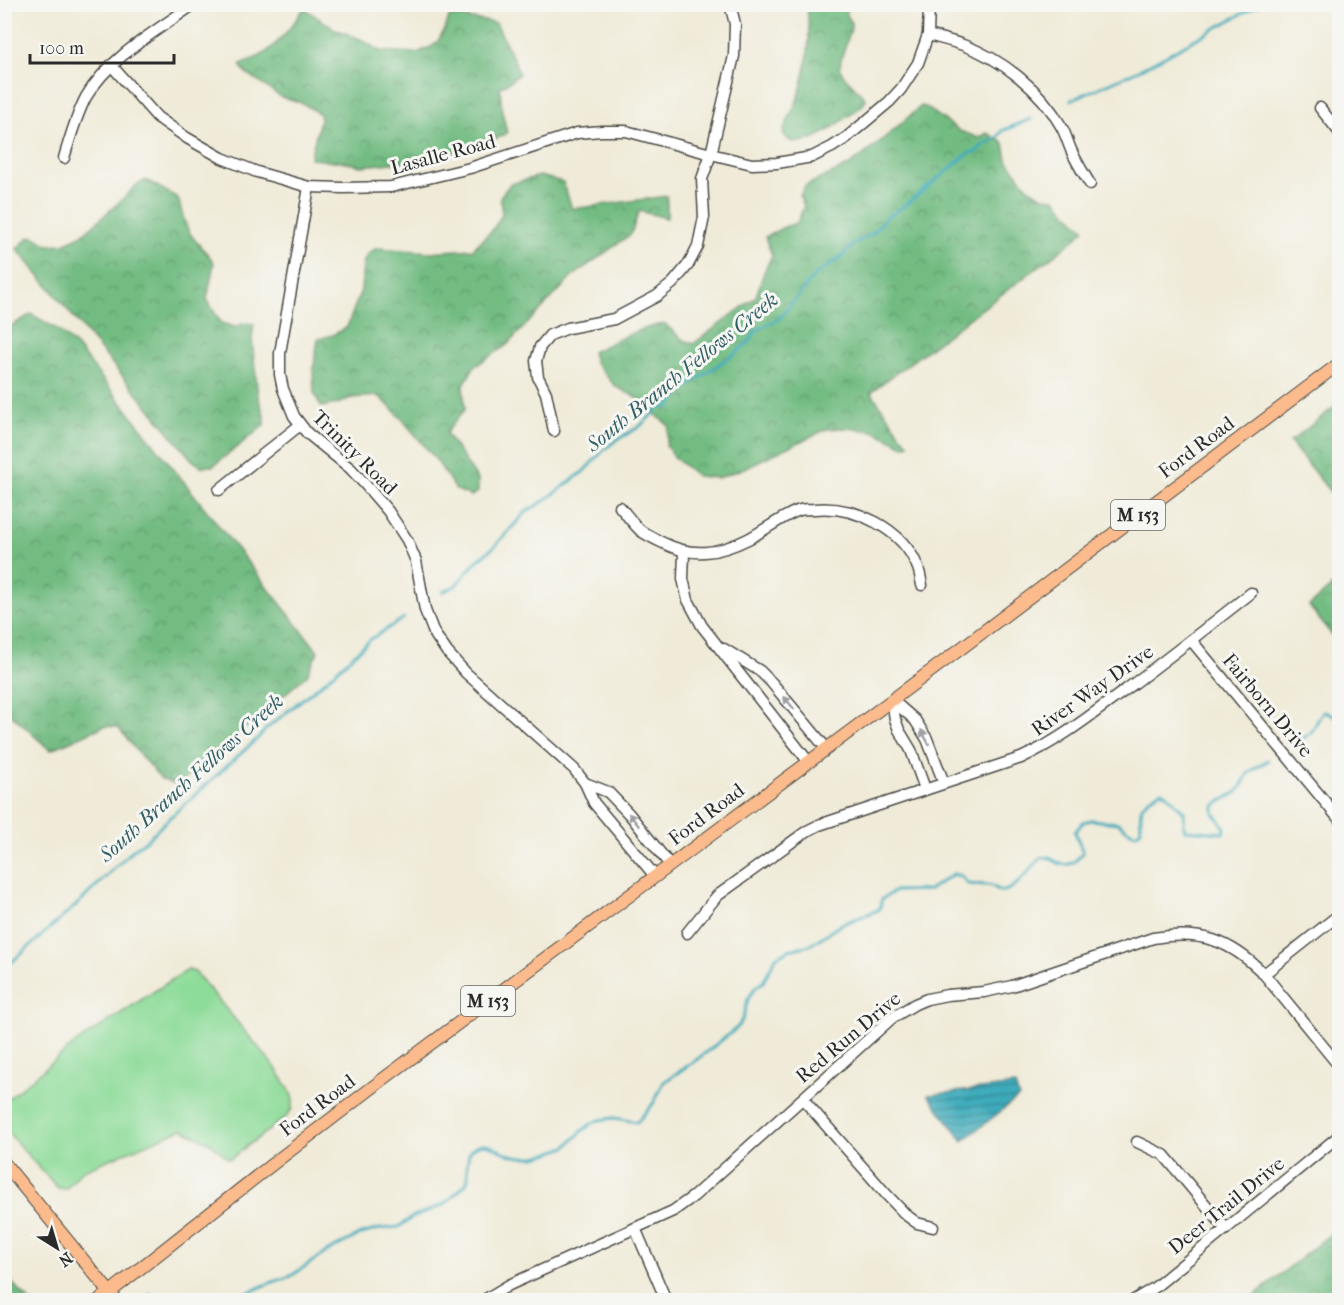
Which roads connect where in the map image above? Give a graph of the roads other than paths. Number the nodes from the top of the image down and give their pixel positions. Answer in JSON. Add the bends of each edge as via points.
{"nodes":[{"id":1,"x":194,"y":4,"type":"edge"},
{"id":2,"x":729,"y":4,"type":"edge"},
{"id":3,"x":929,"y":4,"type":"edge"},
{"id":4,"x":927,"y":35,"type":"junction"},
{"id":5,"x":111,"y":65,"type":"junction"},
{"id":6,"x":1320,"y":108,"type":"dead end"},
{"id":7,"x":1340,"y":133,"type":"edge"},
{"id":8,"x":711,"y":154,"type":"junction"},
{"id":9,"x":64,"y":158,"type":"dead end"},
{"id":10,"x":1090,"y":184,"type":"dead end"},
{"id":11,"x":309,"y":187,"type":"junction"},
{"id":12,"x":1340,"y":363,"type":"edge"},
{"id":13,"x":300,"y":425,"type":"junction"},
{"id":14,"x":554,"y":431,"type":"dead end"},
{"id":15,"x":219,"y":490,"type":"dead end"},
{"id":16,"x":620,"y":507,"type":"dead end"},
{"id":17,"x":684,"y":552,"type":"junction"},
{"id":18,"x":922,"y":585,"type":"dead end"},
{"id":19,"x":1251,"y":593,"type":"dead end"},
{"id":20,"x":1191,"y":640,"type":"junction"},
{"id":21,"x":717,"y":644,"type":"junction"},
{"id":22,"x":772,"y":683,"type":"junction"},
{"id":23,"x":757,"y":694,"type":"junction"},
{"id":24,"x":892,"y":700,"type":"junction"},
{"id":25,"x":826,"y":748,"type":"junction"},
{"id":26,"x":808,"y":761,"type":"junction"},
{"id":27,"x":585,"y":783,"type":"junction"},
{"id":28,"x":944,"y":783,"type":"junction"},
{"id":29,"x":925,"y":789,"type":"junction"},
{"id":30,"x":1340,"y":820,"type":"edge"},
{"id":31,"x":670,"y":865,"type":"junction"},
{"id":32,"x":655,"y":876,"type":"junction"},
{"id":33,"x":1340,"y":914,"type":"edge"},
{"id":34,"x":687,"y":933,"type":"dead end"},
{"id":35,"x":1264,"y":974,"type":"junction"},
{"id":36,"x":1340,"y":1066,"type":"edge"},
{"id":37,"x":803,"y":1099,"type":"junction"},
{"id":38,"x":1340,"y":1136,"type":"edge"},
{"id":39,"x":1137,"y":1142,"type":"dead end"},
{"id":40,"x":4,"y":1163,"type":"edge"},
{"id":41,"x":933,"y":1227,"type":"dead end"},
{"id":42,"x":635,"y":1228,"type":"junction"},
{"id":43,"x":1226,"y":1229,"type":"junction"},
{"id":44,"x":109,"y":1298,"type":"edge"},
{"id":45,"x":484,"y":1300,"type":"edge"},
{"id":46,"x":666,"y":1300,"type":"edge"},
{"id":47,"x":1134,"y":1300,"type":"edge"}],
"edges":[{"from":1,"to":5,"type":"street"},
{"from":2,"to":8,"type":"street","via":[[735,24],[734,56]]},
{"from":3,"to":4,"type":"street","name":"Lasalle Road"},
{"from":4,"to":8,"type":"street","name":"Lasalle Road","via":[[918,63],[901,89],[832,147],[812,157],[777,163],[752,164]]},
{"from":4,"to":10,"type":"street","via":[[964,45],[1025,83],[1062,127]]},
{"from":5,"to":9,"type":"street","via":[[86,97]]},
{"from":5,"to":11,"type":"street","name":"Lasalle Road","via":[[157,117],[187,138],[222,158]]},
{"from":6,"to":7,"type":"street"},
{"from":8,"to":11,"type":"street","name":"Lasalle Road","via":[[626,131],[577,133],[470,168],[391,187]]},
{"from":8,"to":14,"type":"street","via":[[702,179],[704,217],[698,246],[673,283],[614,320],[568,328],[550,335],[540,347],[536,361],[538,377],[546,393]]},
{"from":11,"to":13,"type":"street","name":"Trinity Road","via":[[279,365],[286,399]]},
{"from":12,"to":24,"type":"main road","name":"Ford Road","number":"M 153"},
{"from":13,"to":15,"type":"street"},
{"from":13,"to":27,"type":"street","name":"Trinity Road","via":[[351,469],[399,526],[416,561],[424,610],[447,652]]},
{"from":16,"to":17,"type":"street","via":[[642,531]]},
{"from":17,"to":18,"type":"street","via":[[725,548],[800,510],[826,507],[852,511],[890,531],[917,567]]},
{"from":17,"to":21,"type":"street","via":[[683,579],[688,600]]},
{"from":19,"to":20,"type":"street","name":"River Way Drive"},
{"from":20,"to":28,"type":"street","name":"River Way Drive","via":[[1049,745]]},
{"from":20,"to":30,"type":"street","name":"Fairborn Drive"},
{"from":21,"to":22,"type":"street"},
{"from":21,"to":23,"type":"street"},
{"from":22,"to":23,"type":"street"},
{"from":25,"to":22,"type":"street","one_way":true},
{"from":23,"to":26,"type":"street"},
{"from":24,"to":25,"type":"main road","name":"Ford Road","number":"M 153"},
{"from":28,"to":24,"type":"street","one_way":true,"via":[[927,739],[915,720]]},
{"from":24,"to":29,"type":"street","via":[[895,719],[912,750]]},
{"from":25,"to":26,"type":"main road","name":"Ford Road","number":"M 153"},
{"from":26,"to":31,"type":"main road","name":"Ford Road","number":"M 153"},
{"from":31,"to":27,"type":"street","name":"Trinity Road","one_way":true,"via":[[608,792]]},
{"from":27,"to":32,"type":"street","name":"Trinity Road","via":[[594,803]]},
{"from":28,"to":29,"type":"street","name":"River Way Drive"},
{"from":29,"to":34,"type":"street","name":"River Way Drive","via":[[807,831],[717,896]]},
{"from":31,"to":32,"type":"main road","name":"Ford Road","number":"M 153"},
{"from":32,"to":44,"type":"main road","name":"Ford Road","number":"M 153","via":[[289,1151]]},
{"from":33,"to":35,"type":"street"},
{"from":35,"to":36,"type":"street","name":"Red Run Drive"},
{"from":35,"to":37,"type":"street","name":"Red Run Drive","via":[[1240,953],[1216,940],[1184,934],[1153,938],[1012,987],[937,997],[915,1004],[892,1018]]},
{"from":37,"to":41,"type":"street","via":[[906,1215]]},
{"from":37,"to":42,"type":"street","name":"Red Run Drive","via":[[694,1196]]},
{"from":38,"to":43,"type":"street","name":"Deer Trail Drive"},
{"from":39,"to":43,"type":"street","via":[[1164,1155]]},
{"from":40,"to":44,"type":"main road"},
{"from":42,"to":45,"type":"street","name":"Red Run Drive"},
{"from":42,"to":46,"type":"street"},
{"from":43,"to":47,"type":"street","name":"Deer Trail Drive"}]}
